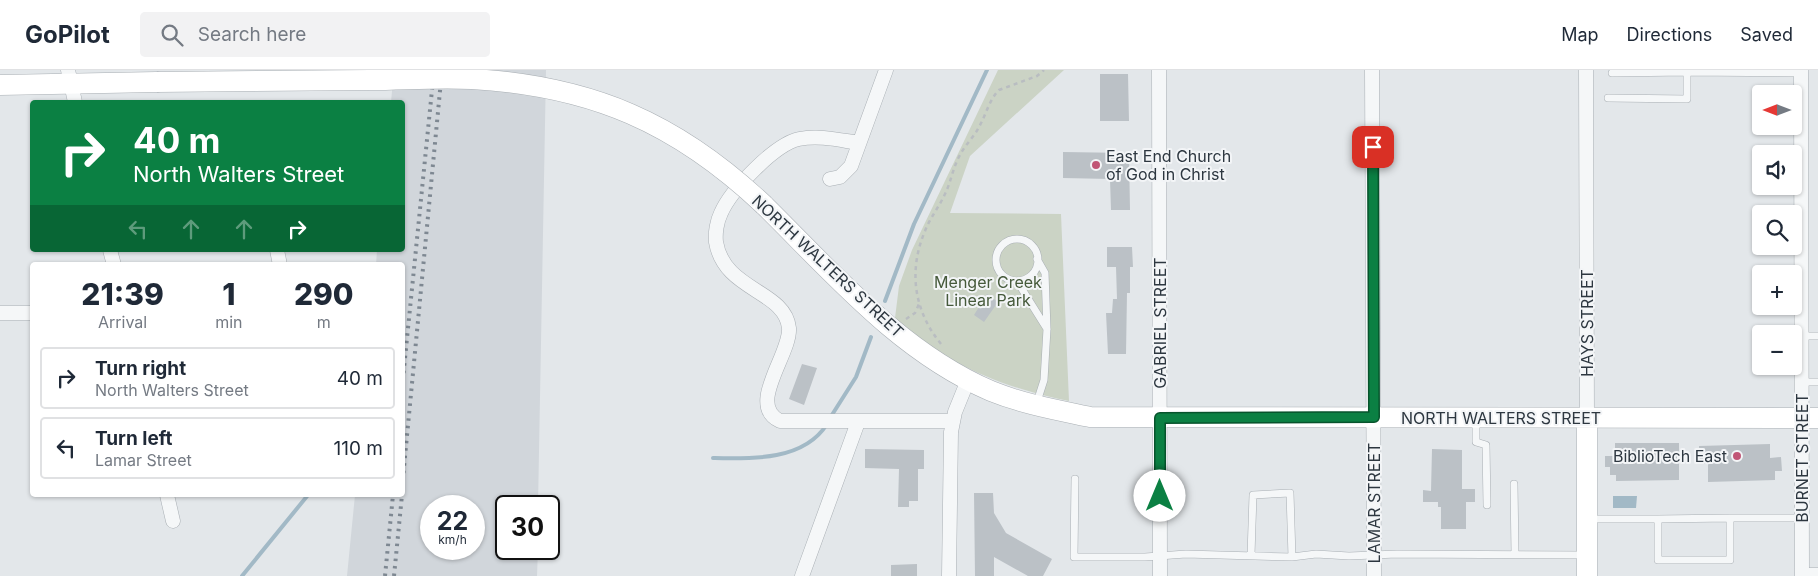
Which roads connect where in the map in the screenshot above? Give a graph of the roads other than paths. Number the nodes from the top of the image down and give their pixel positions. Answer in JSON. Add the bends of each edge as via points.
{"nodes":[{"id":1,"x":886,"y":70,"type":"edge"},
{"id":2,"x":1159,"y":70,"type":"edge"},
{"id":3,"x":1372,"y":70,"type":"edge"},
{"id":4,"x":1586,"y":70,"type":"edge"},
{"id":5,"x":1687,"y":71,"type":"edge"},
{"id":6,"x":1801,"y":71,"type":"edge"},
{"id":7,"x":1612,"y":73,"type":"dead end"},
{"id":8,"x":0,"y":85,"type":"edge"},
{"id":9,"x":71,"y":85,"type":"edge"},
{"id":10,"x":1608,"y":98,"type":"dead end"},
{"id":11,"x":859,"y":143,"type":"junction"},
{"id":12,"x":830,"y":179,"type":"dead end"},
{"id":13,"x":1037,"y":259,"type":"junction"},
{"id":14,"x":1017,"y":281,"type":"junction"},
{"id":15,"x":0,"y":313,"type":"edge"},
{"id":16,"x":30,"y":313,"type":"edge"},
{"id":17,"x":1801,"y":325,"type":"edge"},
{"id":18,"x":1047,"y":329,"type":"junction"},
{"id":19,"x":1802,"y":336,"type":"edge"},
{"id":20,"x":1818,"y":336,"type":"edge"},
{"id":21,"x":1801,"y":375,"type":"edge"},
{"id":22,"x":968,"y":380,"type":"junction"},
{"id":23,"x":1801,"y":382,"type":"junction"},
{"id":24,"x":1818,"y":382,"type":"edge"},
{"id":25,"x":1036,"y":405,"type":"junction"},
{"id":26,"x":1374,"y":417,"type":"junction"},
{"id":27,"x":1160,"y":418,"type":"junction"},
{"id":28,"x":1476,"y":418,"type":"junction"},
{"id":29,"x":1810,"y":418,"type":"edge"},
{"id":30,"x":1587,"y":419,"type":"junction"},
{"id":31,"x":858,"y":422,"type":"junction"},
{"id":32,"x":952,"y":422,"type":"junction"},
{"id":33,"x":1074,"y":479,"type":"dead end"},
{"id":34,"x":1514,"y":484,"type":"dead end"},
{"id":35,"x":167,"y":497,"type":"edge"},
{"id":36,"x":1487,"y":505,"type":"dead end"},
{"id":37,"x":1730,"y":518,"type":"junction"},
{"id":38,"x":1802,"y":518,"type":"junction"},
{"id":39,"x":1587,"y":519,"type":"junction"},
{"id":40,"x":1658,"y":519,"type":"junction"},
{"id":41,"x":172,"y":521,"type":"dead end"},
{"id":42,"x":1374,"y":554,"type":"junction"},
{"id":43,"x":1515,"y":554,"type":"junction"},
{"id":44,"x":1160,"y":555,"type":"junction"},
{"id":45,"x":1251,"y":555,"type":"junction"},
{"id":46,"x":1587,"y":555,"type":"junction"},
{"id":47,"x":1292,"y":557,"type":"junction"},
{"id":48,"x":1802,"y":575,"type":"edge"},
{"id":49,"x":1818,"y":575,"type":"edge"},
{"id":50,"x":802,"y":576,"type":"edge"},
{"id":51,"x":949,"y":576,"type":"edge"},
{"id":52,"x":1160,"y":576,"type":"edge"},
{"id":53,"x":1374,"y":576,"type":"edge"},
{"id":54,"x":1586,"y":576,"type":"edge"}],
"edges":[{"from":1,"to":11,"type":"street"},
{"from":2,"to":27,"type":"street","name":"GABRIEL STREET"},
{"from":3,"to":26,"type":"street","name":"LAMAR STREET"},
{"from":4,"to":30,"type":"street","name":"HAYS STREET"},
{"from":5,"to":6,"type":"lane"},
{"from":5,"to":7,"type":"lane"},
{"from":5,"to":10,"type":"lane","via":[[1687,99]]},
{"from":6,"to":17,"type":"street","name":"BURNET STREET"},
{"from":8,"to":9,"type":"main road","name":"NORTH WALTERS STREET"},
{"from":9,"to":22,"type":"main road","name":"NORTH WALTERS STREET","bridge":true,"via":[[459,78],[525,83],[589,97],[679,138],[732,176],[880,320],[931,360]]},
{"from":11,"to":12,"type":"street","via":[[851,166],[840,176]]},
{"from":11,"to":31,"type":"street","via":[[817,137],[788,142],[732,194],[716,228],[716,245],[729,271],[746,286],[780,306],[786,316],[788,339],[767,397],[770,413],[780,421]]},
{"from":13,"to":14,"type":"lane","via":[[1034,272]]},
{"from":13,"to":14,"type":"lane","via":[[1032,246],[1020,240],[1001,246],[996,266],[1004,277]]},
{"from":13,"to":18,"type":"lane","via":[[1045,274]]},
{"from":14,"to":18,"type":"lane"},
{"from":15,"to":16,"type":"street"},
{"from":18,"to":25,"type":"lane","via":[[1044,380]]},
{"from":19,"to":20,"type":"lane"},
{"from":21,"to":23,"type":"street","name":"BURNET STREET"},
{"from":22,"to":25,"type":"main road","name":"NORTH WALTERS STREET"},
{"from":22,"to":32,"type":"street"},
{"from":23,"to":24,"type":"lane"},
{"from":23,"to":29,"type":"street","name":"BURNET STREET"},
{"from":25,"to":27,"type":"main road","name":"NORTH WALTERS STREET","via":[[1090,417]]},
{"from":26,"to":27,"type":"main road","name":"NORTH WALTERS STREET"},
{"from":26,"to":28,"type":"main road","name":"NORTH WALTERS STREET"},
{"from":26,"to":42,"type":"street","name":"LAMAR STREET"},
{"from":27,"to":44,"type":"street","name":"GABRIEL STREET"},
{"from":28,"to":30,"type":"main road","name":"NORTH WALTERS STREET"},
{"from":28,"to":36,"type":"lane","via":[[1476,442],[1486,445]]},
{"from":29,"to":30,"type":"main road","name":"NORTH WALTERS STREET"},
{"from":29,"to":38,"type":"street","name":"BURNET STREET"},
{"from":30,"to":39,"type":"main road","name":"HAYS STREET"},
{"from":31,"to":32,"type":"street"},
{"from":31,"to":50,"type":"street"},
{"from":32,"to":51,"type":"street"},
{"from":33,"to":44,"type":"lane","via":[[1074,557]]},
{"from":34,"to":43,"type":"lane"},
{"from":35,"to":41,"type":"street"},
{"from":37,"to":38,"type":"lane"},
{"from":37,"to":40,"type":"lane"},
{"from":37,"to":40,"type":"lane","via":[[1730,560],[1658,560]]},
{"from":38,"to":48,"type":"street","name":"BURNET STREET"},
{"from":39,"to":40,"type":"lane"},
{"from":39,"to":46,"type":"main road","name":"HAYS STREET"},
{"from":42,"to":43,"type":"lane"},
{"from":42,"to":47,"type":"lane"},
{"from":42,"to":53,"type":"street","name":"LAMAR STREET"},
{"from":43,"to":46,"type":"lane"},
{"from":44,"to":45,"type":"lane"},
{"from":44,"to":52,"type":"street","name":"GABRIEL STREET"},
{"from":45,"to":47,"type":"lane"},
{"from":45,"to":47,"type":"lane","via":[[1253,494],[1290,493]]},
{"from":46,"to":54,"type":"main road","name":"HAYS STREET"},
{"from":48,"to":49,"type":"street"}]}
